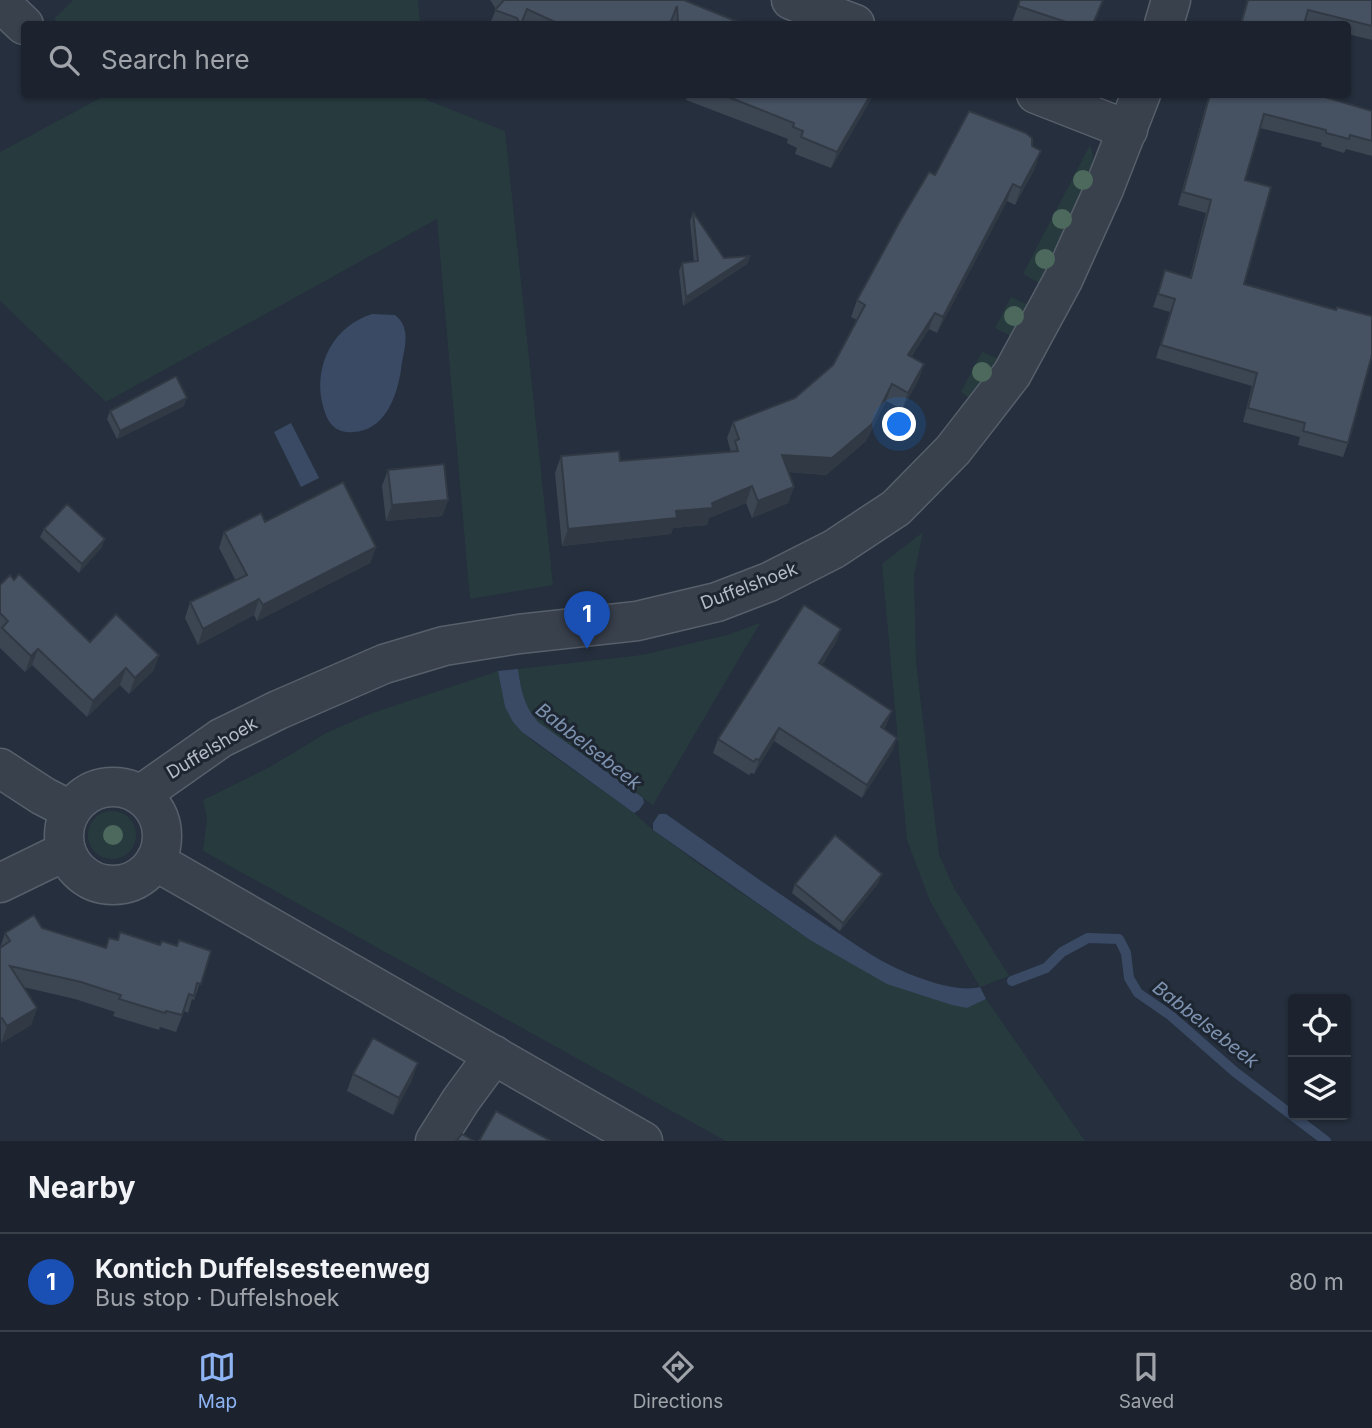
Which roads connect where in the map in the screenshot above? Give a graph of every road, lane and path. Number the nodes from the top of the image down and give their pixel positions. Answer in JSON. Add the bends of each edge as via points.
{"nodes":[{"id":1,"x":791,"y":0,"type":"edge"},
{"id":2,"x":1171,"y":0,"type":"edge"},
{"id":3,"x":0,"y":2,"type":"edge"},
{"id":4,"x":847,"y":21,"type":"edge"},
{"id":5,"x":1165,"y":21,"type":"edge"},
{"id":6,"x":21,"y":22,"type":"edge"},
{"id":7,"x":1046,"y":98,"type":"edge"},
{"id":8,"x":1140,"y":98,"type":"edge"},
{"id":9,"x":1128,"y":130,"type":"junction"},
{"id":10,"x":0,"y":768,"type":"edge"},
{"id":11,"x":140,"y":795,"type":"junction"},
{"id":12,"x":70,"y":810,"type":"junction"},
{"id":13,"x":65,"y":851,"type":"junction"},
{"id":14,"x":155,"y":861,"type":"junction"},
{"id":15,"x":0,"y":883,"type":"edge"},
{"id":16,"x":494,"y":1055,"type":"junction"},
{"id":17,"x":435,"y":1141,"type":"edge"},
{"id":18,"x":643,"y":1141,"type":"edge"}],
"edges":[{"from":1,"to":4,"type":"street"},
{"from":2,"to":5,"type":"street"},
{"from":3,"to":6,"type":"street"},
{"from":7,"to":9,"type":"street"},
{"from":8,"to":9,"type":"street","name":"Duffelshoek"},
{"from":9,"to":11,"type":"street","name":"Duffelshoek","via":[[1063,280],[1008,380],[953,450],[896,508],[834,550],[717,602],[637,621],[444,646],[384,664],[221,738]]},
{"from":10,"to":12,"type":"street"},
{"from":11,"to":12,"type":"street","via":[[126,788],[94,790]]},
{"from":11,"to":14,"type":"street","via":[[159,818],[162,832]]},
{"from":12,"to":13,"type":"street","via":[[64,830]]},
{"from":13,"to":14,"type":"street","via":[[74,867],[107,885],[126,884],[143,875]]},
{"from":13,"to":15,"type":"street"},
{"from":14,"to":16,"type":"street"},
{"from":16,"to":17,"type":"street"},
{"from":16,"to":18,"type":"street"}]}
